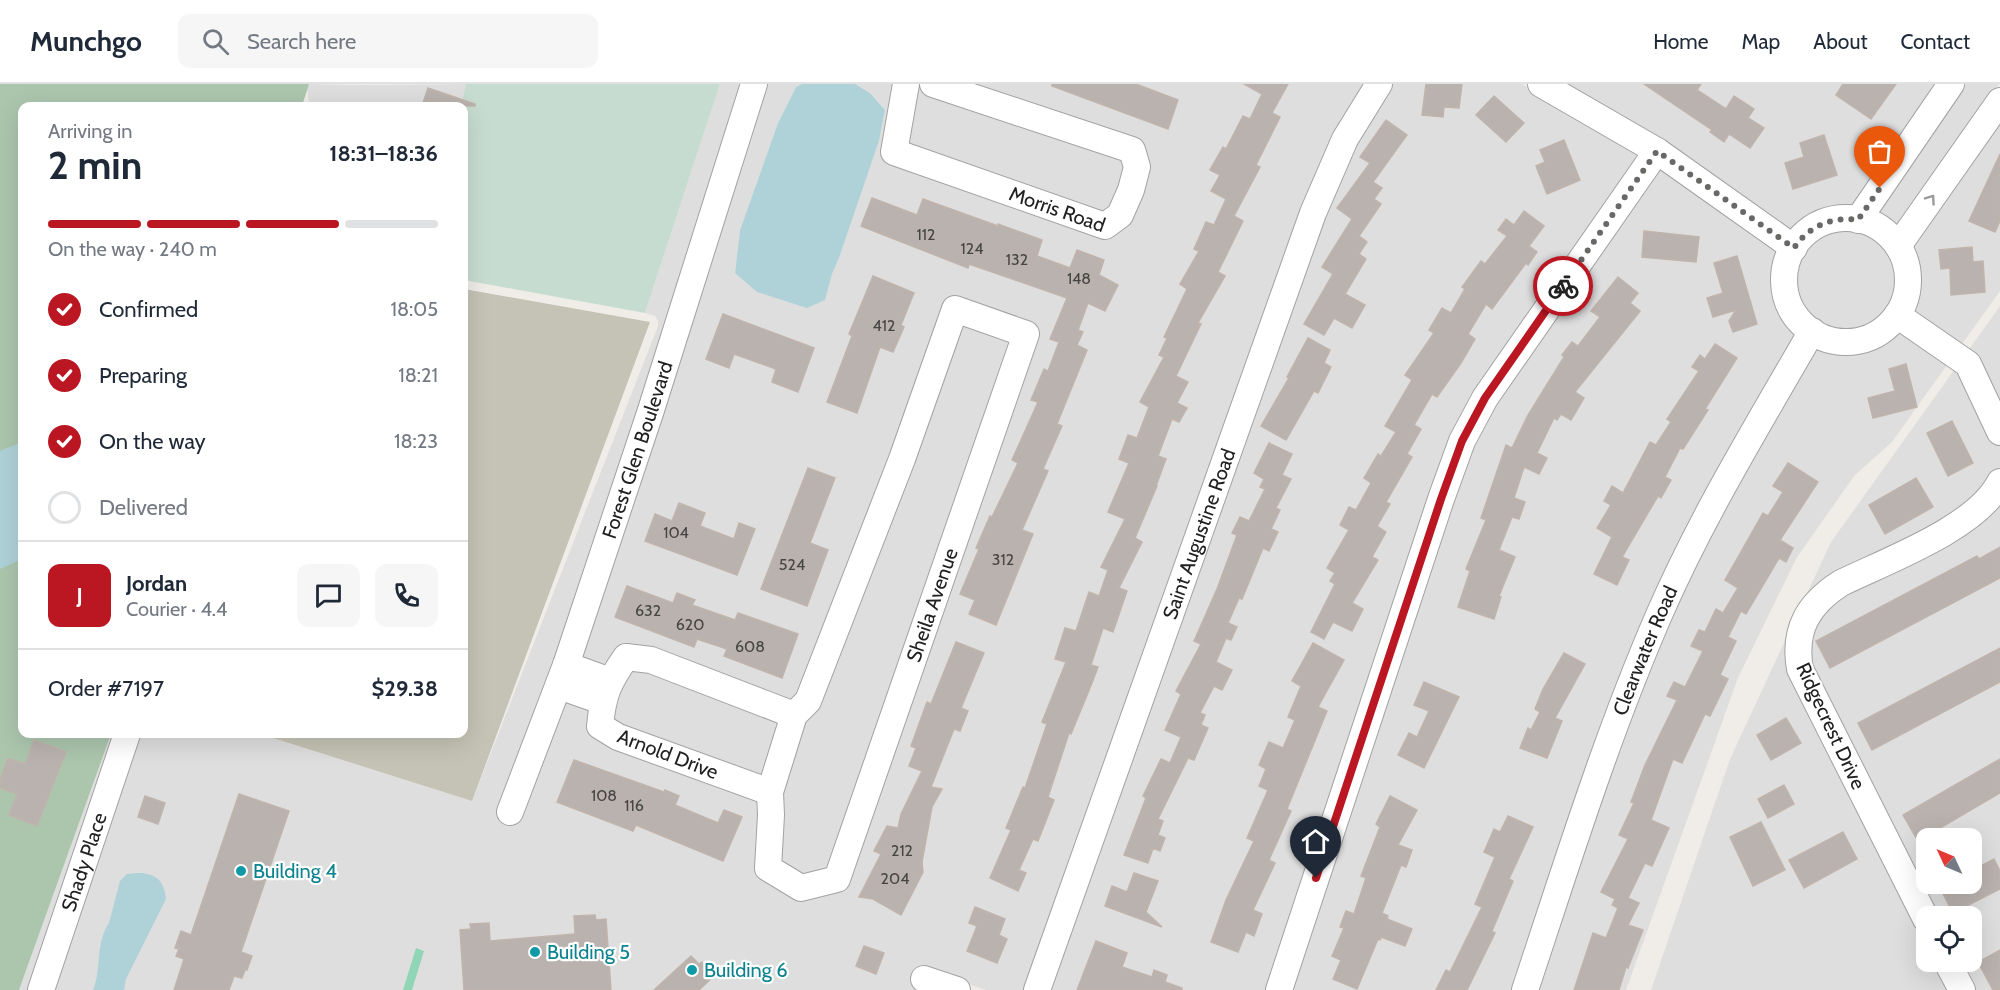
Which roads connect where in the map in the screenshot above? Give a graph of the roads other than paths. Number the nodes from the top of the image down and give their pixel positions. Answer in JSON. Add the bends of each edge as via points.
{"nodes":[{"id":1,"x":754,"y":84,"type":"edge"},
{"id":2,"x":906,"y":84,"type":"edge"},
{"id":3,"x":933,"y":84,"type":"edge"},
{"id":4,"x":1378,"y":84,"type":"edge"},
{"id":5,"x":1541,"y":84,"type":"edge"},
{"id":6,"x":1951,"y":84,"type":"edge"},
{"id":7,"x":2000,"y":101,"type":"edge"},
{"id":8,"x":1657,"y":151,"type":"junction"},
{"id":9,"x":1858,"y":220,"type":"junction"},
{"id":10,"x":1898,"y":246,"type":"junction"},
{"id":11,"x":1794,"y":248,"type":"junction"},
{"id":12,"x":1897,"y":315,"type":"junction"},
{"id":13,"x":1812,"y":332,"type":"junction"},
{"id":14,"x":2000,"y":432,"type":"edge"},
{"id":15,"x":2000,"y":482,"type":"edge"},
{"id":16,"x":562,"y":675,"type":"junction"},
{"id":17,"x":606,"y":691,"type":"junction"},
{"id":18,"x":794,"y":715,"type":"junction"},
{"id":19,"x":126,"y":738,"type":"edge"},
{"id":20,"x":770,"y":792,"type":"junction"},
{"id":21,"x":510,"y":812,"type":"dead end"},
{"id":22,"x":1919,"y":906,"type":"edge"},
{"id":23,"x":1952,"y":972,"type":"edge"},
{"id":24,"x":924,"y":979,"type":"dead end"},
{"id":25,"x":41,"y":990,"type":"edge"},
{"id":26,"x":957,"y":990,"type":"edge"},
{"id":27,"x":1037,"y":990,"type":"edge"},
{"id":28,"x":1279,"y":990,"type":"edge"},
{"id":29,"x":1525,"y":990,"type":"edge"},
{"id":30,"x":1962,"y":990,"type":"edge"}],
"edges":[{"from":1,"to":16,"type":"street","name":"Forest Glen Boulevard"},
{"from":2,"to":3,"type":"street","name":"Morris Road","via":[[894,152],[1105,226],[1120,215],[1137,167],[1132,150]]},
{"from":4,"to":27,"type":"street","name":"Saint Augustine Road","via":[[1345,139],[1313,213]]},
{"from":5,"to":8,"type":"street"},
{"from":6,"to":9,"type":"street"},
{"from":10,"to":7,"type":"street","one_way":true},
{"from":8,"to":11,"type":"street"},
{"from":8,"to":28,"type":"street","via":[[1485,398],[1462,441]]},
{"from":9,"to":10,"type":"street","via":[[1884,231]]},
{"from":9,"to":11,"type":"street","via":[[1822,224]]},
{"from":10,"to":12,"type":"street","via":[[1908,277]]},
{"from":11,"to":13,"type":"street","via":[[1785,272],[1787,297],[1794,314]]},
{"from":12,"to":13,"type":"street","via":[[1878,333],[1854,342],[1836,341]]},
{"from":12,"to":14,"type":"street","via":[[1968,364]]},
{"from":13,"to":29,"type":"street","name":"Clearwater Road","via":[[1709,511],[1659,614],[1607,742]]},
{"from":15,"to":22,"type":"street","name":"Ridgecrest Drive","via":[[1984,504],[1954,528],[1826,593],[1810,611],[1798,641],[1800,669]]},
{"from":16,"to":17,"type":"street"},
{"from":16,"to":21,"type":"street","name":"Forest Glen Boulevard"},
{"from":17,"to":18,"type":"street","via":[[626,657],[651,660]]},
{"from":17,"to":20,"type":"street","name":"Arnold Drive","via":[[600,726],[618,737]]},
{"from":18,"to":20,"type":"street","name":"Sheila Avenue"},
{"from":18,"to":20,"type":"street","name":"Sheila Avenue","via":[[808,701],[902,459],[955,309],[1026,334],[837,879],[801,888],[768,868]]},
{"from":19,"to":25,"type":"street","name":"Shady Place"},
{"from":23,"to":30,"type":"street"},
{"from":24,"to":26,"type":"street"}]}
